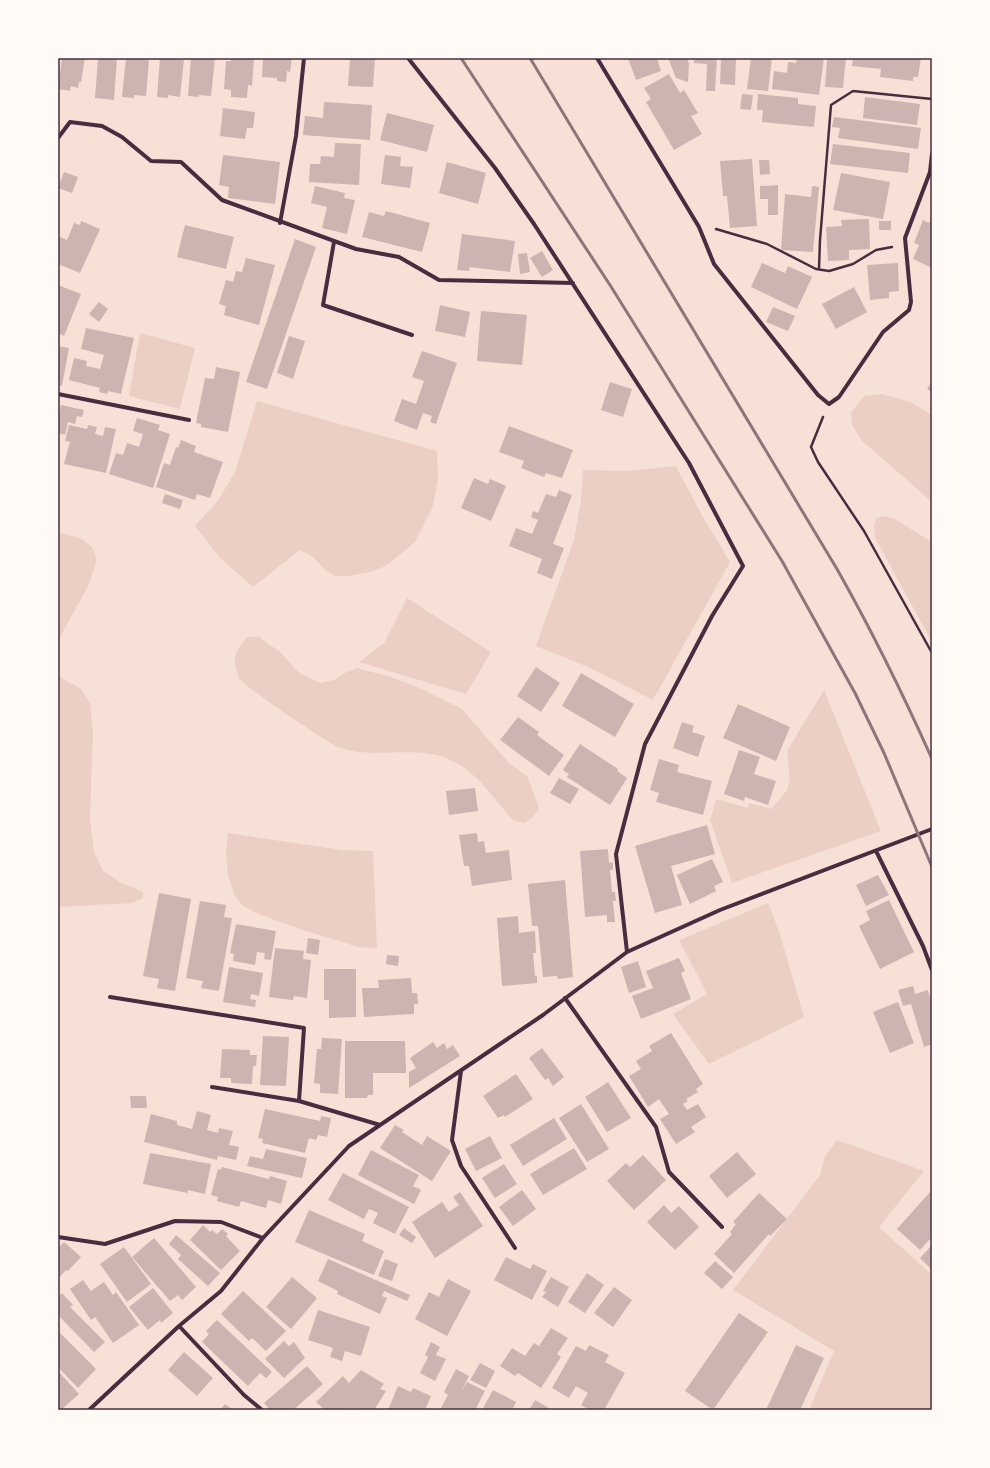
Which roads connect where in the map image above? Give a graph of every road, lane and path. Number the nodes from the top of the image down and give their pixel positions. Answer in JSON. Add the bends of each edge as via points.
{"nodes":[{"id":1,"x":304,"y":58,"type":"edge"},
{"id":2,"x":408,"y":58,"type":"edge"},
{"id":3,"x":597,"y":58,"type":"edge"},
{"id":4,"x":932,"y":99,"type":"edge"},
{"id":5,"x":58,"y":138,"type":"edge"},
{"id":6,"x":932,"y":154,"type":"edge"},
{"id":7,"x":931,"y":172,"type":"edge"},
{"id":8,"x":280,"y":222,"type":"junction"},
{"id":9,"x":699,"y":227,"type":"junction"},
{"id":10,"x":334,"y":242,"type":"junction"},
{"id":11,"x":906,"y":244,"type":"junction"},
{"id":12,"x":819,"y":269,"type":"junction"},
{"id":13,"x":573,"y":283,"type":"junction"},
{"id":14,"x":412,"y":335,"type":"dead end"},
{"id":15,"x":58,"y":394,"type":"edge"},
{"id":16,"x":829,"y":404,"type":"junction"},
{"id":17,"x":189,"y":420,"type":"dead end"},
{"id":18,"x":932,"y":653,"type":"edge"},
{"id":19,"x":932,"y":829,"type":"edge"},
{"id":20,"x":876,"y":851,"type":"junction"},
{"id":21,"x":627,"y":952,"type":"junction"},
{"id":22,"x":932,"y":970,"type":"edge"},
{"id":23,"x":110,"y":997,"type":"dead end"},
{"id":24,"x":566,"y":998,"type":"junction"},
{"id":25,"x":460,"y":1071,"type":"junction"},
{"id":26,"x":212,"y":1087,"type":"dead end"},
{"id":27,"x":299,"y":1101,"type":"junction"},
{"id":28,"x":380,"y":1126,"type":"junction"},
{"id":29,"x":722,"y":1227,"type":"dead end"},
{"id":30,"x":58,"y":1237,"type":"edge"},
{"id":31,"x":263,"y":1238,"type":"junction"},
{"id":32,"x":515,"y":1248,"type":"dead end"},
{"id":33,"x":179,"y":1326,"type":"junction"},
{"id":34,"x":89,"y":1410,"type":"edge"},
{"id":35,"x":262,"y":1410,"type":"edge"}],
"edges":[{"from":1,"to":8,"type":"street","via":[[296,136]]},
{"from":2,"to":13,"type":"street","via":[[495,168]]},
{"from":3,"to":9,"type":"street"},
{"from":4,"to":12,"type":"path","via":[[853,91],[831,105]]},
{"from":5,"to":8,"type":"street","via":[[70,122],[102,126],[122,137],[151,161],[181,162],[222,200]]},
{"from":6,"to":7,"type":"street"},
{"from":7,"to":11,"type":"street","via":[[905,238]]},
{"from":8,"to":10,"type":"street"},
{"from":9,"to":12,"type":"path","via":[[723,230],[767,244]]},
{"from":9,"to":16,"type":"street","via":[[714,264],[818,395]]},
{"from":10,"to":13,"type":"street","via":[[399,257],[439,280]]},
{"from":10,"to":14,"type":"street","via":[[323,305]]},
{"from":11,"to":12,"type":"path","via":[[876,250],[853,264],[829,270]]},
{"from":11,"to":16,"type":"street","via":[[912,302],[909,310],[883,332],[839,397]]},
{"from":13,"to":21,"type":"street","via":[[689,464],[743,566],[705,629],[645,744],[616,854]]},
{"from":15,"to":17,"type":"street"},
{"from":16,"to":18,"type":"path","via":[[811,446],[818,462],[864,531]]},
{"from":19,"to":20,"type":"street"},
{"from":20,"to":21,"type":"street","via":[[720,910]]},
{"from":20,"to":22,"type":"street","via":[[923,946]]},
{"from":21,"to":24,"type":"street"},
{"from":23,"to":27,"type":"street","via":[[304,1028]]},
{"from":24,"to":25,"type":"street"},
{"from":24,"to":29,"type":"street","via":[[656,1127],[669,1172]]},
{"from":25,"to":28,"type":"street"},
{"from":25,"to":32,"type":"street","via":[[452,1140],[461,1166]]},
{"from":26,"to":27,"type":"street"},
{"from":27,"to":28,"type":"street"},
{"from":28,"to":31,"type":"street","via":[[349,1146]]},
{"from":30,"to":31,"type":"street","via":[[105,1244],[175,1221],[221,1222]]},
{"from":31,"to":33,"type":"street","via":[[220,1291]]},
{"from":33,"to":34,"type":"street"},
{"from":33,"to":35,"type":"street","via":[[244,1395]]}]}
